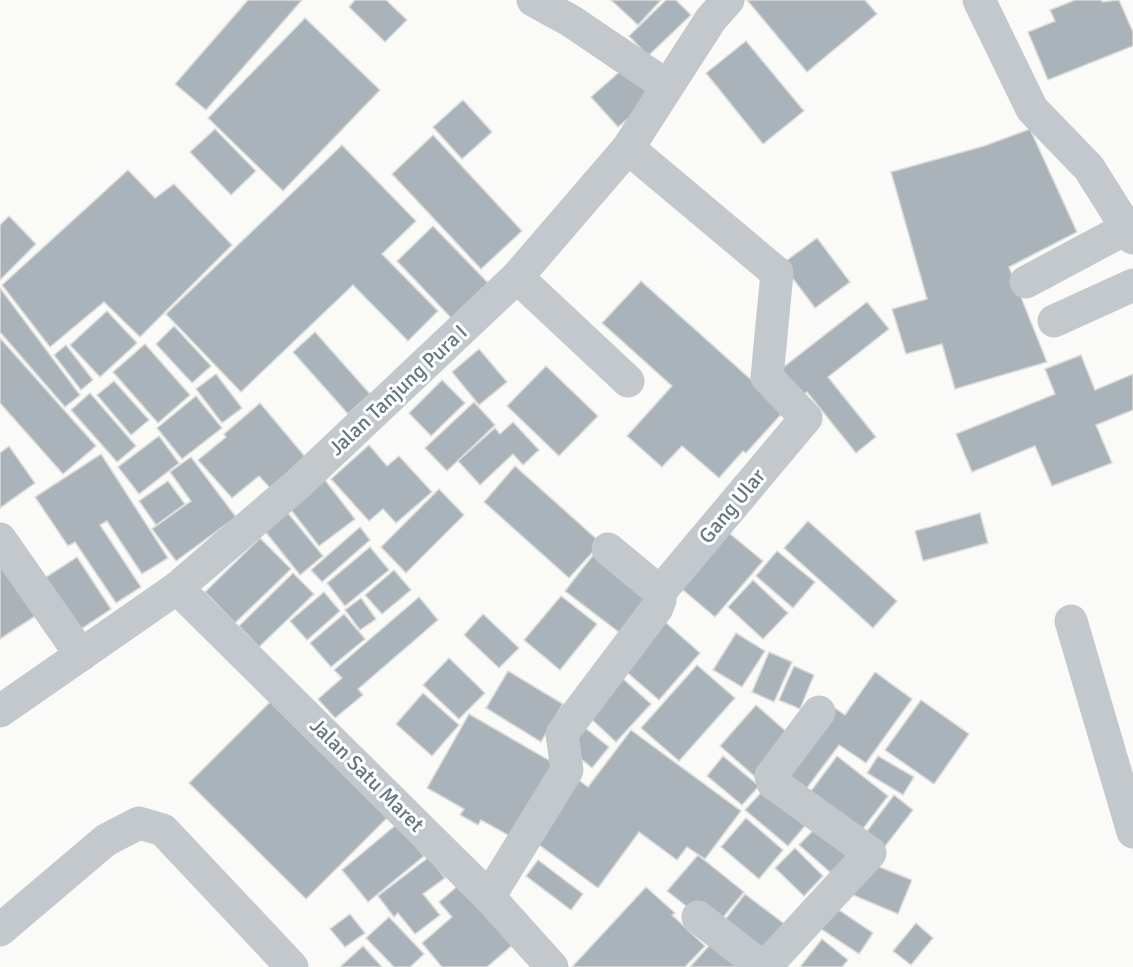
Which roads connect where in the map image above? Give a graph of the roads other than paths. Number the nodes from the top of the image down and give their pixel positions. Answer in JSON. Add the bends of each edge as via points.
{"nodes":[{"id":1,"x":533,"y":0,"type":"edge"},
{"id":2,"x":728,"y":0,"type":"edge"},
{"id":3,"x":979,"y":0,"type":"edge"},
{"id":4,"x":667,"y":86,"type":"junction"},
{"id":5,"x":628,"y":148,"type":"junction"},
{"id":6,"x":1130,"y":233,"type":"edge"},
{"id":7,"x":517,"y":277,"type":"junction"},
{"id":8,"x":1026,"y":282,"type":"dead end"},
{"id":9,"x":1133,"y":285,"type":"edge"},
{"id":10,"x":1053,"y":321,"type":"dead end"},
{"id":11,"x":628,"y":381,"type":"dead end"},
{"id":12,"x":0,"y":539,"type":"edge"},
{"id":13,"x":608,"y":549,"type":"dead end"},
{"id":14,"x":177,"y":588,"type":"junction"},
{"id":15,"x":660,"y":592,"type":"junction"},
{"id":16,"x":1071,"y":621,"type":"dead end"},
{"id":17,"x":81,"y":655,"type":"junction"},
{"id":18,"x":0,"y":711,"type":"edge"},
{"id":19,"x":819,"y":712,"type":"dead end"},
{"id":20,"x":1133,"y":832,"type":"edge"},
{"id":21,"x":489,"y":897,"type":"junction"},
{"id":22,"x":698,"y":917,"type":"dead end"},
{"id":23,"x":0,"y":930,"type":"edge"},
{"id":24,"x":292,"y":967,"type":"edge"},
{"id":25,"x":552,"y":967,"type":"edge"},
{"id":26,"x":763,"y":967,"type":"edge"}],
"edges":[{"from":1,"to":4,"type":"street"},
{"from":2,"to":4,"type":"street","name":"Jalan Tanjung Pura I"},
{"from":3,"to":6,"type":"street","via":[[1032,109],[1089,168]]},
{"from":4,"to":5,"type":"street","name":"Jalan Tanjung Pura I"},
{"from":5,"to":7,"type":"street","name":"Jalan Tanjung Pura I"},
{"from":5,"to":15,"type":"street","name":"Gang Ular","via":[[777,273],[767,377],[806,418]]},
{"from":6,"to":8,"type":"street"},
{"from":7,"to":11,"type":"street"},
{"from":7,"to":14,"type":"street","name":"Jalan Tanjung Pura I","via":[[299,483]]},
{"from":9,"to":10,"type":"street"},
{"from":12,"to":17,"type":"street"},
{"from":13,"to":15,"type":"street"},
{"from":14,"to":17,"type":"street","name":"Jalan Tanjung Pura I"},
{"from":14,"to":21,"type":"street","name":"Jalan Satu Maret"},
{"from":15,"to":21,"type":"street","name":"Gang Ular","via":[[657,608],[562,734],[567,770]]},
{"from":16,"to":20,"type":"street"},
{"from":17,"to":18,"type":"street","name":"Jalan Tanjung Pura I"},
{"from":19,"to":26,"type":"street","via":[[771,776],[773,783],[870,853]]},
{"from":21,"to":25,"type":"street","name":"Jalan Satu Maret"},
{"from":22,"to":26,"type":"street"},
{"from":23,"to":24,"type":"street","via":[[106,840],[139,823],[163,830]]}]}
